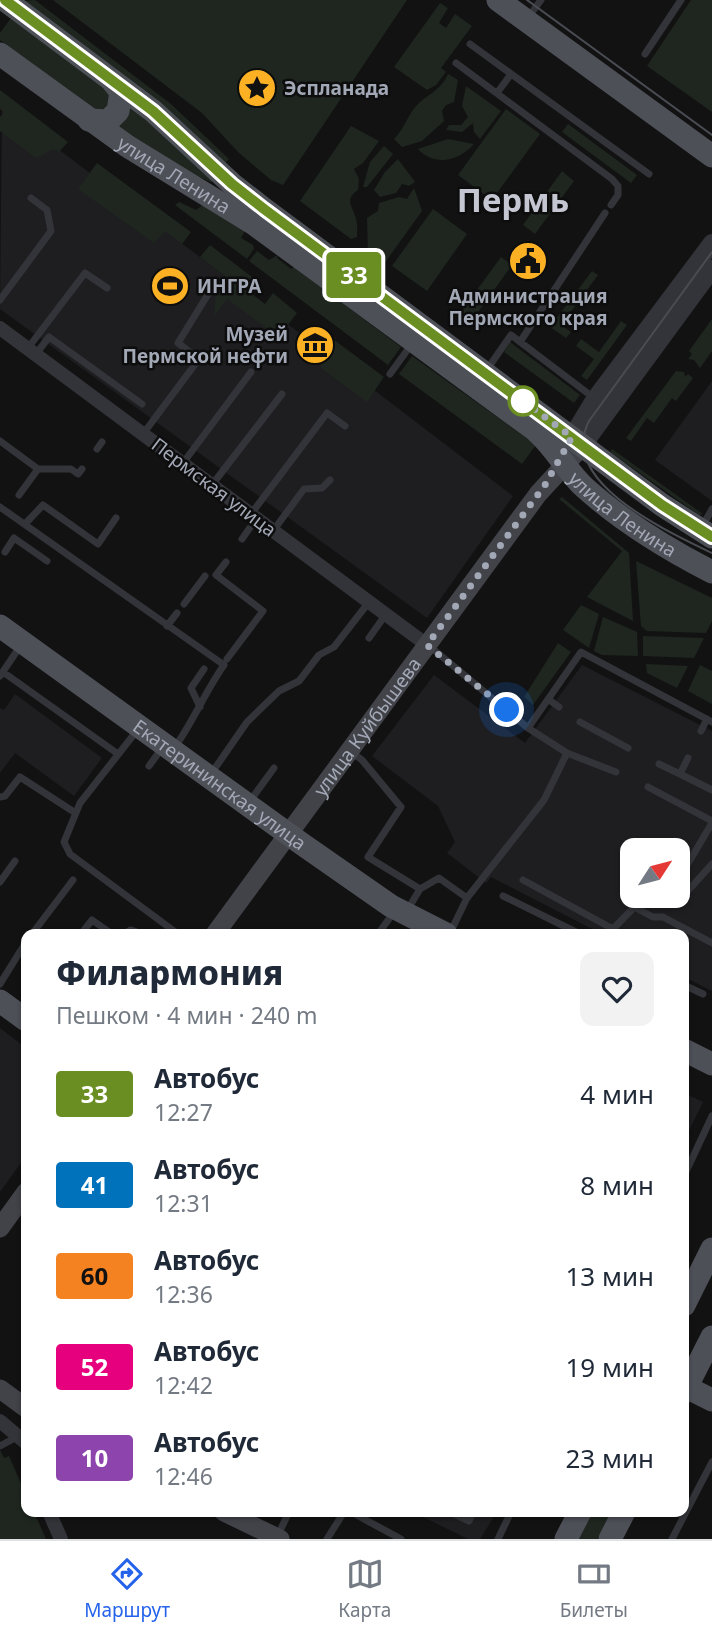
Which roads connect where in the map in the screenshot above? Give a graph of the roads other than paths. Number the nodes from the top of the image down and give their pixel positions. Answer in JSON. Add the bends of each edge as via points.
{"nodes":[{"id":1,"x":5,"y":0,"type":"edge"},
{"id":2,"x":498,"y":0,"type":"edge"},
{"id":3,"x":541,"y":0,"type":"edge"},
{"id":4,"x":681,"y":0,"type":"edge"},
{"id":5,"x":526,"y":20,"type":"junction"},
{"id":6,"x":470,"y":44,"type":"dead end"},
{"id":7,"x":0,"y":54,"type":"edge"},
{"id":8,"x":645,"y":54,"type":"dead end"},
{"id":9,"x":456,"y":63,"type":"dead end"},
{"id":10,"x":511,"y":74,"type":"junction"},
{"id":11,"x":113,"y":82,"type":"junction"},
{"id":12,"x":497,"y":93,"type":"junction"},
{"id":13,"x":89,"y":120,"type":"junction"},
{"id":14,"x":712,"y":156,"type":"edge"},
{"id":15,"x":649,"y":174,"type":"dead end"},
{"id":16,"x":31,"y":198,"type":"dead end"},
{"id":17,"x":611,"y":205,"type":"dead end"},
{"id":18,"x":605,"y":213,"type":"dead end"},
{"id":19,"x":712,"y":243,"type":"edge"},
{"id":20,"x":712,"y":269,"type":"edge"},
{"id":21,"x":107,"y":288,"type":"dead end"},
{"id":22,"x":210,"y":292,"type":"dead end"},
{"id":23,"x":0,"y":300,"type":"edge"},
{"id":24,"x":0,"y":328,"type":"edge"},
{"id":25,"x":414,"y":341,"type":"junction"},
{"id":26,"x":520,"y":342,"type":"junction"},
{"id":27,"x":32,"y":352,"type":"junction"},
{"id":28,"x":251,"y":372,"type":"dead end"},
{"id":29,"x":486,"y":372,"type":"junction"},
{"id":30,"x":390,"y":374,"type":"dead end"},
{"id":31,"x":282,"y":394,"type":"dead end"},
{"id":32,"x":596,"y":399,"type":"junction"},
{"id":33,"x":142,"y":404,"type":"dead end"},
{"id":34,"x":345,"y":426,"type":"dead end"},
{"id":35,"x":143,"y":434,"type":"junction"},
{"id":36,"x":0,"y":441,"type":"edge"},
{"id":37,"x":102,"y":442,"type":"dead end"},
{"id":38,"x":579,"y":448,"type":"junction"},
{"id":39,"x":97,"y":449,"type":"dead end"},
{"id":40,"x":182,"y":464,"type":"junction"},
{"id":41,"x":38,"y":468,"type":"junction"},
{"id":42,"x":82,"y":469,"type":"dead end"},
{"id":43,"x":330,"y":480,"type":"dead end"},
{"id":44,"x":212,"y":485,"type":"junction"},
{"id":45,"x":19,"y":495,"type":"dead end"},
{"id":46,"x":0,"y":507,"type":"edge"},
{"id":47,"x":712,"y":509,"type":"edge"},
{"id":48,"x":254,"y":517,"type":"junction"},
{"id":49,"x":116,"y":519,"type":"dead end"},
{"id":50,"x":25,"y":524,"type":"junction"},
{"id":51,"x":273,"y":531,"type":"junction"},
{"id":52,"x":706,"y":533,"type":"edge"},
{"id":53,"x":242,"y":540,"type":"dead end"},
{"id":54,"x":5,"y":552,"type":"dead end"},
{"id":55,"x":47,"y":561,"type":"dead end"},
{"id":56,"x":226,"y":562,"type":"dead end"},
{"id":57,"x":712,"y":572,"type":"edge"},
{"id":58,"x":205,"y":576,"type":"dead end"},
{"id":59,"x":369,"y":602,"type":"junction"},
{"id":60,"x":184,"y":604,"type":"dead end"},
{"id":61,"x":177,"y":613,"type":"dead end"},
{"id":62,"x":386,"y":614,"type":"junction"},
{"id":63,"x":0,"y":626,"type":"edge"},
{"id":64,"x":167,"y":626,"type":"junction"},
{"id":65,"x":369,"y":638,"type":"dead end"},
{"id":66,"x":23,"y":642,"type":"junction"},
{"id":67,"x":427,"y":645,"type":"junction"},
{"id":68,"x":227,"y":659,"type":"dead end"},
{"id":69,"x":204,"y":669,"type":"dead end"},
{"id":70,"x":2,"y":674,"type":"edge"},
{"id":71,"x":548,"y":699,"type":"junction"},
{"id":72,"x":200,"y":707,"type":"junction"},
{"id":73,"x":559,"y":707,"type":"dead end"},
{"id":74,"x":709,"y":721,"type":"edge"},
{"id":75,"x":580,"y":722,"type":"dead end"},
{"id":76,"x":139,"y":727,"type":"junction"},
{"id":77,"x":528,"y":728,"type":"junction"},
{"id":78,"x":701,"y":731,"type":"dead end"},
{"id":79,"x":168,"y":748,"type":"junction"},
{"id":80,"x":628,"y":748,"type":"dead end"},
{"id":81,"x":349,"y":750,"type":"junction"},
{"id":82,"x":567,"y":753,"type":"junction"},
{"id":83,"x":118,"y":754,"type":"junction"},
{"id":84,"x":688,"y":758,"type":"dead end"},
{"id":85,"x":659,"y":764,"type":"dead end"},
{"id":86,"x":149,"y":766,"type":"dead end"},
{"id":87,"x":274,"y":768,"type":"dead end"},
{"id":88,"x":616,"y":772,"type":"dead end"},
{"id":89,"x":680,"y":774,"type":"junction"},
{"id":90,"x":209,"y":777,"type":"junction"},
{"id":91,"x":648,"y":787,"type":"dead end"},
{"id":92,"x":712,"y":790,"type":"edge"},
{"id":93,"x":0,"y":797,"type":"edge"},
{"id":94,"x":247,"y":805,"type":"junction"},
{"id":95,"x":74,"y":812,"type":"junction"},
{"id":96,"x":712,"y":822,"type":"edge"},
{"id":97,"x":288,"y":833,"type":"junction"},
{"id":98,"x":690,"y":860,"type":"edge"},
{"id":99,"x":16,"y":861,"type":"dead end"},
{"id":100,"x":712,"y":864,"type":"edge"},
{"id":101,"x":73,"y":880,"type":"dead end"},
{"id":102,"x":523,"y":880,"type":"dead end"},
{"id":103,"x":0,"y":882,"type":"edge"},
{"id":104,"x":690,"y":888,"type":"edge"},
{"id":105,"x":420,"y":889,"type":"junction"},
{"id":106,"x":503,"y":896,"type":"dead end"},
{"id":107,"x":467,"y":898,"type":"junction"},
{"id":108,"x":636,"y":908,"type":"joint"},
{"id":109,"x":401,"y":911,"type":"junction"},
{"id":110,"x":36,"y":929,"type":"edge"},
{"id":111,"x":85,"y":929,"type":"edge"},
{"id":112,"x":105,"y":929,"type":"edge"},
{"id":113,"x":171,"y":929,"type":"edge"},
{"id":114,"x":219,"y":929,"type":"edge"},
{"id":115,"x":382,"y":929,"type":"edge"},
{"id":116,"x":437,"y":929,"type":"edge"},
{"id":117,"x":450,"y":929,"type":"edge"},
{"id":118,"x":570,"y":929,"type":"edge"},
{"id":119,"x":606,"y":929,"type":"edge"},
{"id":120,"x":614,"y":929,"type":"edge"},
{"id":121,"x":687,"y":929,"type":"edge"},
{"id":122,"x":689,"y":930,"type":"edge"},
{"id":123,"x":712,"y":943,"type":"edge"},
{"id":124,"x":21,"y":954,"type":"edge"},
{"id":125,"x":689,"y":987,"type":"edge"},
{"id":126,"x":703,"y":994,"type":"dead end"},
{"id":127,"x":2,"y":1001,"type":"edge"},
{"id":128,"x":21,"y":1016,"type":"edge"},
{"id":129,"x":689,"y":1052,"type":"edge"},
{"id":130,"x":712,"y":1063,"type":"edge"},
{"id":131,"x":712,"y":1116,"type":"edge"},
{"id":132,"x":689,"y":1165,"type":"edge"},
{"id":133,"x":21,"y":1199,"type":"edge"},
{"id":134,"x":0,"y":1228,"type":"edge"},
{"id":135,"x":712,"y":1249,"type":"edge"},
{"id":136,"x":689,"y":1295,"type":"edge"},
{"id":137,"x":709,"y":1350,"type":"edge"},
{"id":138,"x":689,"y":1382,"type":"edge"},
{"id":139,"x":0,"y":1389,"type":"edge"},
{"id":140,"x":689,"y":1390,"type":"edge"},
{"id":141,"x":712,"y":1400,"type":"edge"},
{"id":142,"x":21,"y":1404,"type":"edge"},
{"id":143,"x":0,"y":1421,"type":"edge"},
{"id":144,"x":21,"y":1439,"type":"edge"},
{"id":145,"x":21,"y":1440,"type":"edge"},
{"id":146,"x":0,"y":1446,"type":"edge"},
{"id":147,"x":712,"y":1462,"type":"edge"},
{"id":148,"x":689,"y":1506,"type":"edge"},
{"id":149,"x":51,"y":1517,"type":"edge"},
{"id":150,"x":235,"y":1517,"type":"edge"},
{"id":151,"x":287,"y":1517,"type":"edge"},
{"id":152,"x":341,"y":1517,"type":"edge"},
{"id":153,"x":360,"y":1517,"type":"edge"},
{"id":154,"x":509,"y":1517,"type":"edge"},
{"id":155,"x":575,"y":1517,"type":"edge"},
{"id":156,"x":621,"y":1517,"type":"edge"},
{"id":157,"x":683,"y":1517,"type":"edge"},
{"id":158,"x":279,"y":1538,"type":"edge"},
{"id":159,"x":61,"y":1539,"type":"edge"},
{"id":160,"x":327,"y":1539,"type":"edge"},
{"id":161,"x":401,"y":1539,"type":"edge"},
{"id":162,"x":498,"y":1539,"type":"edge"},
{"id":163,"x":566,"y":1539,"type":"edge"},
{"id":164,"x":610,"y":1539,"type":"edge"},
{"id":165,"x":672,"y":1539,"type":"edge"}],
"edges":[{"from":1,"to":11,"type":"main road","name":"улица Ленина"},
{"from":2,"to":5,"type":"main road"},
{"from":3,"to":5,"type":"lane"},
{"from":4,"to":8,"type":"lane"},
{"from":5,"to":14,"type":"main road"},
{"from":6,"to":10,"type":"lane"},
{"from":7,"to":13,"type":"main road","name":"улица Ленина"},
{"from":9,"to":12,"type":"lane"},
{"from":10,"to":12,"type":"lane"},
{"from":10,"to":15,"type":"lane"},
{"from":11,"to":13,"type":"main road","via":[[121,92],[118,111],[108,121]]},
{"from":11,"to":29,"type":"main road","name":"улица Ленина","via":[[153,111],[232,184]]},
{"from":12,"to":17,"type":"lane","via":[[612,179],[618,195]]},
{"from":13,"to":25,"type":"main road","name":"улица Ленина","via":[[254,224]]},
{"from":16,"to":23,"type":"lane","via":[[47,210],[51,231]]},
{"from":18,"to":26,"type":"lane"},
{"from":19,"to":32,"type":"street","name":"улица Куйбышева"},
{"from":20,"to":38,"type":"street","name":"улица Куйбышева"},
{"from":21,"to":27,"type":"lane","via":[[85,273]]},
{"from":22,"to":35,"type":"lane","via":[[178,343],[199,359]]},
{"from":24,"to":27,"type":"street","name":"Пермская улица"},
{"from":25,"to":30,"type":"lane"},
{"from":25,"to":38,"type":"main road","name":"улица Ленина","via":[[535,430]]},
{"from":26,"to":29,"type":"lane","via":[[511,335]]},
{"from":26,"to":32,"type":"lane"},
{"from":27,"to":33,"type":"lane","via":[[49,337]]},
{"from":27,"to":35,"type":"street","name":"Пермская улица"},
{"from":28,"to":40,"type":"lane"},
{"from":29,"to":38,"type":"main road","name":"улица Ленина"},
{"from":31,"to":44,"type":"lane"},
{"from":32,"to":38,"type":"street","name":"улица Куйбышева"},
{"from":34,"to":48,"type":"lane","via":[[327,413]]},
{"from":35,"to":40,"type":"street","name":"Пермская улица"},
{"from":36,"to":41,"type":"lane"},
{"from":37,"to":39,"type":"lane"},
{"from":38,"to":52,"type":"main road","name":"улица Ленина"},
{"from":38,"to":57,"type":"main road","name":"улица Ленина","via":[[582,486],[646,536]]},
{"from":38,"to":67,"type":"main road","name":"улица Куйбышева","via":[[545,485]]},
{"from":40,"to":44,"type":"street","name":"Пермская улица"},
{"from":41,"to":42,"type":"lane","via":[[71,469],[78,474]]},
{"from":41,"to":45,"type":"lane"},
{"from":43,"to":51,"type":"lane","via":[[322,488],[304,489]]},
{"from":44,"to":48,"type":"street","name":"Пермская улица"},
{"from":46,"to":50,"type":"lane"},
{"from":47,"to":52,"type":"lane"},
{"from":48,"to":51,"type":"street","name":"Пермская улица"},
{"from":48,"to":53,"type":"lane"},
{"from":49,"to":50,"type":"lane","via":[[98,544],[43,505]]},
{"from":50,"to":64,"type":"lane"},
{"from":51,"to":59,"type":"street","name":"Пермская улица"},
{"from":54,"to":55,"type":"lane","via":[[14,538]]},
{"from":56,"to":68,"type":"lane","via":[[216,575],[263,611]]},
{"from":58,"to":60,"type":"lane"},
{"from":59,"to":62,"type":"street","name":"Пермская улица"},
{"from":59,"to":90,"type":"lane","via":[[334,647],[319,655],[299,681],[279,691],[247,722]]},
{"from":61,"to":64,"type":"lane"},
{"from":62,"to":65,"type":"lane"},
{"from":62,"to":67,"type":"street","name":"Пермская улица"},
{"from":63,"to":66,"type":"main road","name":"Екатерининская улица"},
{"from":64,"to":72,"type":"lane","via":[[224,665],[202,695]]},
{"from":66,"to":70,"type":"lane"},
{"from":66,"to":76,"type":"main road","name":"Екатерининская улица"},
{"from":67,"to":77,"type":"lane"},
{"from":67,"to":81,"type":"main road","name":"улица Куйбышева"},
{"from":69,"to":72,"type":"lane","via":[[191,688]]},
{"from":70,"to":83,"type":"lane"},
{"from":71,"to":73,"type":"lane"},
{"from":71,"to":74,"type":"lane","via":[[581,652]]},
{"from":71,"to":77,"type":"lane"},
{"from":72,"to":79,"type":"lane"},
{"from":74,"to":78,"type":"lane"},
{"from":75,"to":80,"type":"lane"},
{"from":76,"to":79,"type":"main road","name":"Екатерининская улица"},
{"from":76,"to":83,"type":"lane"},
{"from":77,"to":82,"type":"lane"},
{"from":79,"to":86,"type":"lane"},
{"from":79,"to":90,"type":"main road","name":"Екатерининская улица"},
{"from":81,"to":97,"type":"main road","name":"улица Куйбышева"},
{"from":81,"to":105,"type":"lane","via":[[401,807],[368,857]]},
{"from":82,"to":88,"type":"lane"},
{"from":82,"to":107,"type":"lane","via":[[544,800]]},
{"from":83,"to":95,"type":"lane"},
{"from":84,"to":89,"type":"lane"},
{"from":85,"to":89,"type":"lane"},
{"from":87,"to":94,"type":"lane"},
{"from":89,"to":92,"type":"lane"},
{"from":90,"to":94,"type":"main road","name":"Екатерининская улица"},
{"from":91,"to":96,"type":"lane"},
{"from":93,"to":95,"type":"lane","via":[[20,777]]},
{"from":94,"to":97,"type":"main road","name":"Екатерининская улица"},
{"from":95,"to":113,"type":"lane","via":[[64,842],[70,854]]},
{"from":96,"to":98,"type":"lane"},
{"from":97,"to":109,"type":"main road","name":"Екатерининская улица"},
{"from":97,"to":114,"type":"main road","name":"улица Куйбышева"},
{"from":99,"to":103,"type":"lane"},
{"from":100,"to":104,"type":"lane"},
{"from":101,"to":110,"type":"lane"},
{"from":102,"to":119,"type":"lane"},
{"from":105,"to":107,"type":"lane","via":[[439,878]]},
{"from":105,"to":109,"type":"lane"},
{"from":106,"to":118,"type":"lane"},
{"from":107,"to":117,"type":"lane"},
{"from":108,"to":120,"type":"lane"},
{"from":108,"to":121,"type":"lane"},
{"from":109,"to":115,"type":"lane"},
{"from":109,"to":116,"type":"main road","name":"Екатерининская улица"},
{"from":111,"to":112,"type":"lane","via":[[92,920]]},
{"from":122,"to":123,"type":"lane"},
{"from":124,"to":127,"type":"lane"},
{"from":125,"to":126,"type":"lane"},
{"from":127,"to":128,"type":"main road"},
{"from":129,"to":130,"type":"main road"},
{"from":131,"to":132,"type":"lane"},
{"from":133,"to":134,"type":"main road"},
{"from":135,"to":136,"type":"main road"},
{"from":137,"to":138,"type":"main road"},
{"from":139,"to":142,"type":"main road"},
{"from":140,"to":141,"type":"main road"},
{"from":143,"to":144,"type":"street"},
{"from":145,"to":146,"type":"lane"},
{"from":147,"to":148,"type":"lane"},
{"from":149,"to":159,"type":"street"},
{"from":150,"to":158,"type":"main road"},
{"from":151,"to":158,"type":"lane"},
{"from":152,"to":160,"type":"lane"},
{"from":153,"to":161,"type":"lane"},
{"from":154,"to":162,"type":"lane"},
{"from":155,"to":163,"type":"main road"},
{"from":156,"to":164,"type":"main road"},
{"from":157,"to":165,"type":"lane"}]}
